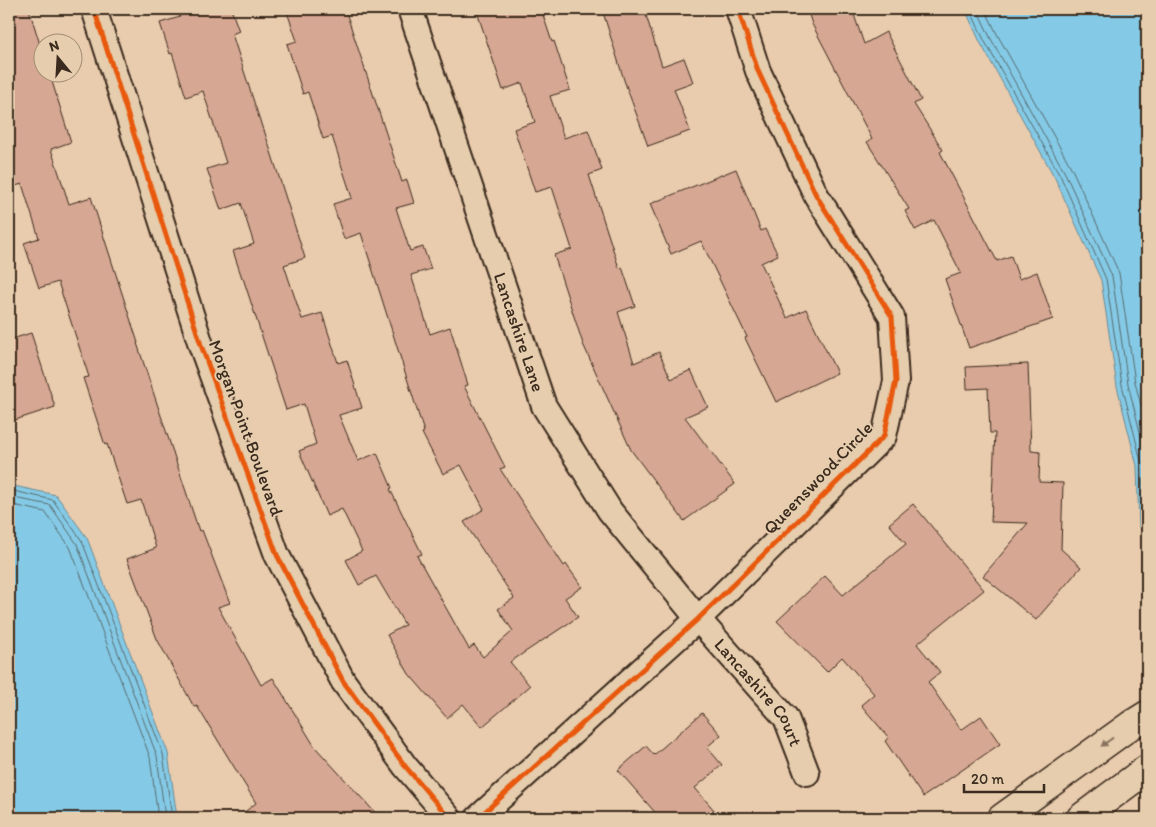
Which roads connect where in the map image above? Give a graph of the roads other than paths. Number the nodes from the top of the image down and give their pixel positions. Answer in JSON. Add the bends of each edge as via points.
{"nodes":[{"id":1,"x":94,"y":9,"type":"edge"},
{"id":2,"x":410,"y":9,"type":"edge"},
{"id":3,"x":738,"y":9,"type":"edge"},
{"id":4,"x":698,"y":619,"type":"junction"},
{"id":5,"x":1147,"y":715,"type":"edge"},
{"id":6,"x":1147,"y":769,"type":"edge"},
{"id":7,"x":807,"y":773,"type":"dead end"},
{"id":8,"x":449,"y":818,"type":"edge"},
{"id":9,"x":478,"y":818,"type":"edge"},
{"id":10,"x":1002,"y":818,"type":"edge"},
{"id":11,"x":1081,"y":818,"type":"edge"}],
"edges":[{"from":1,"to":8,"type":"street","name":"Morgan Point Boulevard","via":[[201,345],[277,555],[343,681],[405,766]]},
{"from":2,"to":4,"type":"street","name":"Lancashire Lane","via":[[544,406],[610,511]]},
{"from":3,"to":4,"type":"street","name":"Queenswood Circle","via":[[758,71],[816,195],[892,317],[896,381],[884,436]]},
{"from":4,"to":7,"type":"street","name":"Lancashire Court","via":[[786,718]]},
{"from":4,"to":9,"type":"street","name":"Queenswood Circle"},
{"from":5,"to":10,"type":"street","one_way":true},
{"from":6,"to":11,"type":"street"}]}
